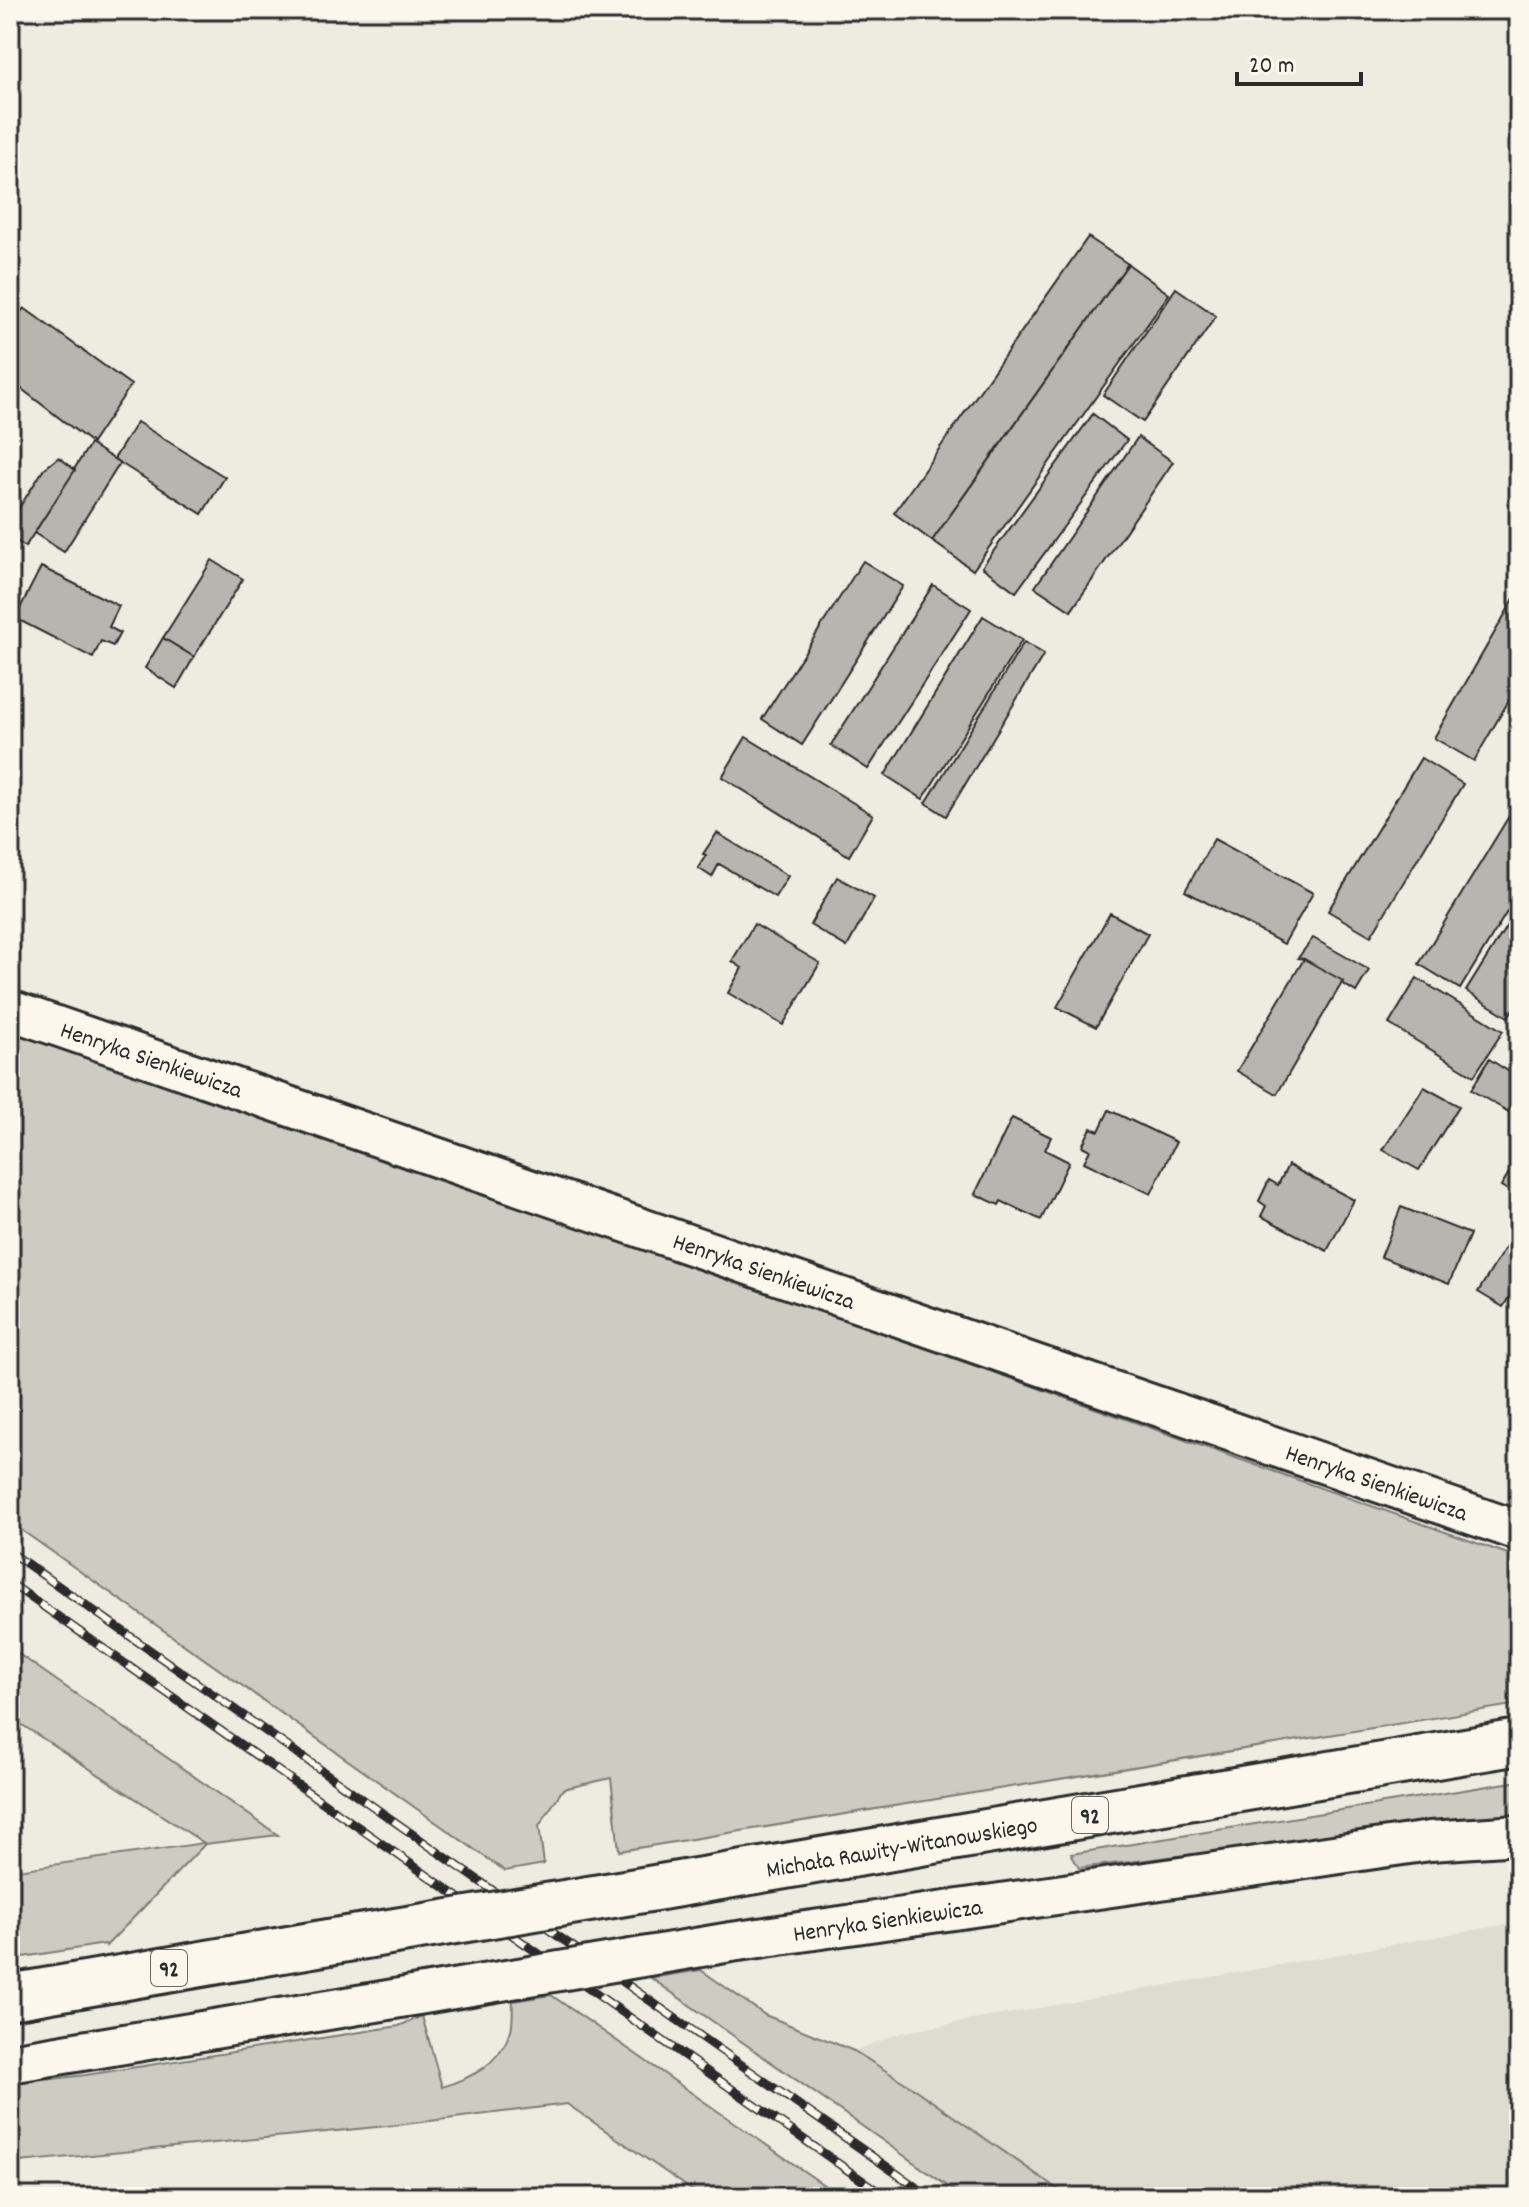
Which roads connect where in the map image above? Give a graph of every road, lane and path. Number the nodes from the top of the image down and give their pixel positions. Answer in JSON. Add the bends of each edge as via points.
{"nodes":[{"id":1,"x":10,"y":1010,"type":"edge"},
{"id":2,"x":1519,"y":1531,"type":"edge"},
{"id":3,"x":1519,"y":1742,"type":"edge"},
{"id":4,"x":1519,"y":1835,"type":"edge"},
{"id":5,"x":10,"y":1997,"type":"edge"},
{"id":6,"x":10,"y":2063,"type":"edge"}],
"edges":[{"from":1,"to":2,"type":"street","name":"Henryka Sienkiewicza"},
{"from":3,"to":5,"type":"main road","name":"Michała Rawity-Witanowskiego","number":"92","bridge":true},
{"from":4,"to":6,"type":"street","name":"Henryka Sienkiewicza","bridge":true,"via":[[1430,1841],[731,1942]]}]}
